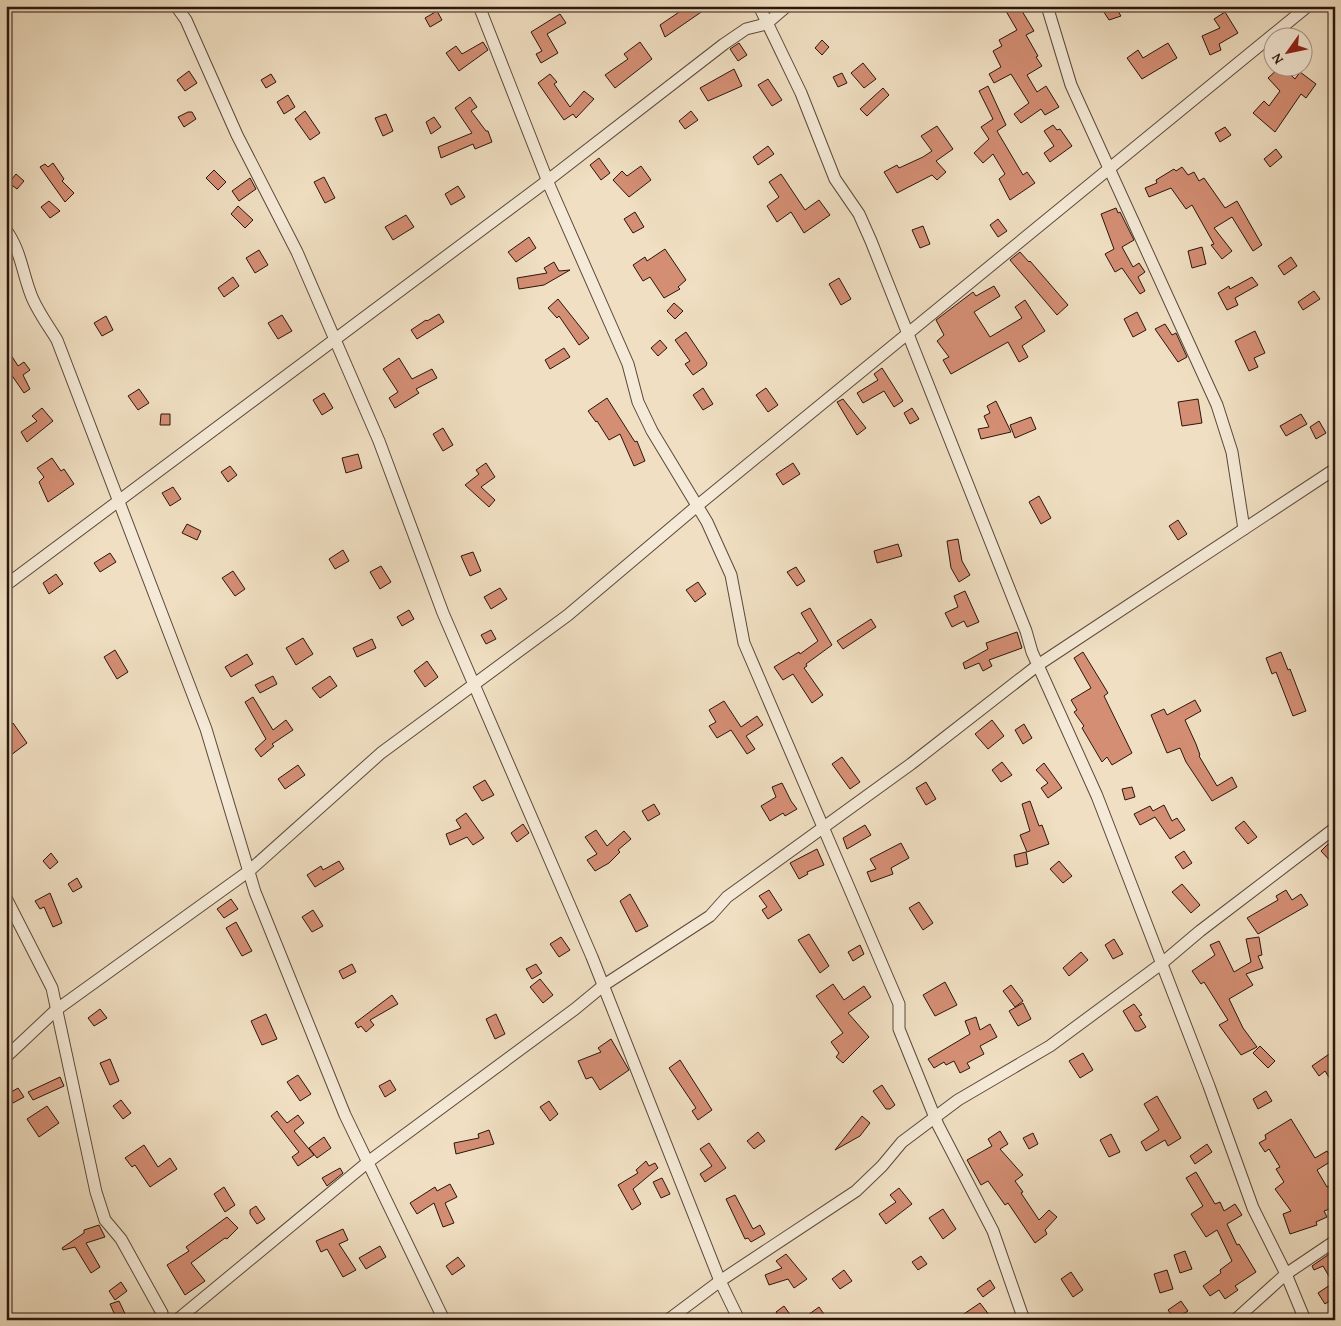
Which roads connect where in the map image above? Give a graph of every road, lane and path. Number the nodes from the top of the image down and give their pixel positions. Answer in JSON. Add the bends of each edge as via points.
{"nodes":[{"id":1,"x":176,"y":6,"type":"edge"},
{"id":2,"x":478,"y":6,"type":"edge"},
{"id":3,"x":758,"y":6,"type":"edge"},
{"id":4,"x":787,"y":6,"type":"edge"},
{"id":5,"x":1047,"y":6,"type":"edge"},
{"id":6,"x":1308,"y":6,"type":"edge"},
{"id":7,"x":766,"y":24,"type":"junction"},
{"id":8,"x":1110,"y":167,"type":"junction"},
{"id":9,"x":547,"y":181,"type":"junction"},
{"id":10,"x":6,"y":230,"type":"edge"},
{"id":11,"x":907,"y":334,"type":"junction"},
{"id":12,"x":335,"y":339,"type":"junction"},
{"id":13,"x":1335,"y":469,"type":"edge"},
{"id":14,"x":118,"y":500,"type":"junction"},
{"id":15,"x":697,"y":506,"type":"junction"},
{"id":16,"x":1244,"y":529,"type":"junction"},
{"id":17,"x":6,"y":585,"type":"edge"},
{"id":18,"x":1038,"y":665,"type":"junction"},
{"id":19,"x":474,"y":685,"type":"junction"},
{"id":20,"x":823,"y":826,"type":"junction"},
{"id":21,"x":1335,"y":828,"type":"edge"},
{"id":22,"x":249,"y":871,"type":"junction"},
{"id":23,"x":6,"y":898,"type":"edge"},
{"id":24,"x":1161,"y":964,"type":"junction"},
{"id":25,"x":604,"y":985,"type":"junction"},
{"id":26,"x":56,"y":1010,"type":"junction"},
{"id":27,"x":6,"y":1057,"type":"edge"},
{"id":28,"x":935,"y":1117,"type":"junction"},
{"id":29,"x":368,"y":1162,"type":"junction"},
{"id":30,"x":1335,"y":1241,"type":"edge"},
{"id":31,"x":1286,"y":1274,"type":"junction"},
{"id":32,"x":720,"y":1281,"type":"junction"},
{"id":33,"x":164,"y":1320,"type":"edge"},
{"id":34,"x":177,"y":1320,"type":"edge"},
{"id":35,"x":444,"y":1320,"type":"edge"},
{"id":36,"x":668,"y":1320,"type":"edge"},
{"id":37,"x":739,"y":1320,"type":"edge"},
{"id":38,"x":1024,"y":1320,"type":"edge"},
{"id":39,"x":1236,"y":1320,"type":"edge"},
{"id":40,"x":1305,"y":1320,"type":"edge"}],
"edges":[{"from":1,"to":12,"type":"street","via":[[186,20],[237,136],[298,252]]},
{"from":2,"to":9,"type":"street"},
{"from":3,"to":7,"type":"street"},
{"from":4,"to":7,"type":"street"},
{"from":5,"to":8,"type":"street","via":[[1071,85]]},
{"from":6,"to":8,"type":"street"},
{"from":7,"to":9,"type":"street","via":[[746,29],[724,44]]},
{"from":7,"to":11,"type":"street","via":[[801,93],[835,179],[859,214]]},
{"from":8,"to":11,"type":"street"},
{"from":8,"to":16,"type":"street","via":[[1217,405],[1232,452]]},
{"from":9,"to":12,"type":"street"},
{"from":9,"to":15,"type":"street","via":[[628,364],[638,402]]},
{"from":10,"to":14,"type":"street","via":[[14,240],[22,261],[30,294],[57,340]]},
{"from":11,"to":15,"type":"street"},
{"from":11,"to":18,"type":"street"},
{"from":12,"to":14,"type":"street"},
{"from":12,"to":19,"type":"street","via":[[379,441]]},
{"from":13,"to":16,"type":"street"},
{"from":14,"to":17,"type":"street"},
{"from":14,"to":22,"type":"street","via":[[206,730]]},
{"from":15,"to":19,"type":"street","via":[[568,615]]},
{"from":15,"to":20,"type":"street","via":[[731,576],[744,642]]},
{"from":16,"to":18,"type":"street"},
{"from":18,"to":20,"type":"street","via":[[911,764]]},
{"from":18,"to":24,"type":"street","via":[[1097,796]]},
{"from":19,"to":22,"type":"street","via":[[381,753]]},
{"from":19,"to":25,"type":"street"},
{"from":20,"to":25,"type":"street","via":[[727,897],[710,916]]},
{"from":20,"to":28,"type":"street","via":[[898,1004],[899,1029]]},
{"from":21,"to":24,"type":"street"},
{"from":22,"to":26,"type":"street"},
{"from":22,"to":29,"type":"street","via":[[342,1106]]},
{"from":23,"to":26,"type":"street","via":[[52,988]]},
{"from":24,"to":28,"type":"street","via":[[1050,1046]]},
{"from":24,"to":31,"type":"street","via":[[1253,1208]]},
{"from":25,"to":29,"type":"street"},
{"from":25,"to":32,"type":"street"},
{"from":26,"to":27,"type":"street"},
{"from":26,"to":33,"type":"street","via":[[105,1220],[120,1239]]},
{"from":28,"to":32,"type":"street","via":[[902,1142],[856,1191]]},
{"from":28,"to":38,"type":"street","via":[[993,1231]]},
{"from":29,"to":34,"type":"street"},
{"from":29,"to":35,"type":"street"},
{"from":30,"to":31,"type":"street"},
{"from":31,"to":39,"type":"street"},
{"from":31,"to":40,"type":"street"},
{"from":32,"to":36,"type":"street"},
{"from":32,"to":37,"type":"street"}]}
